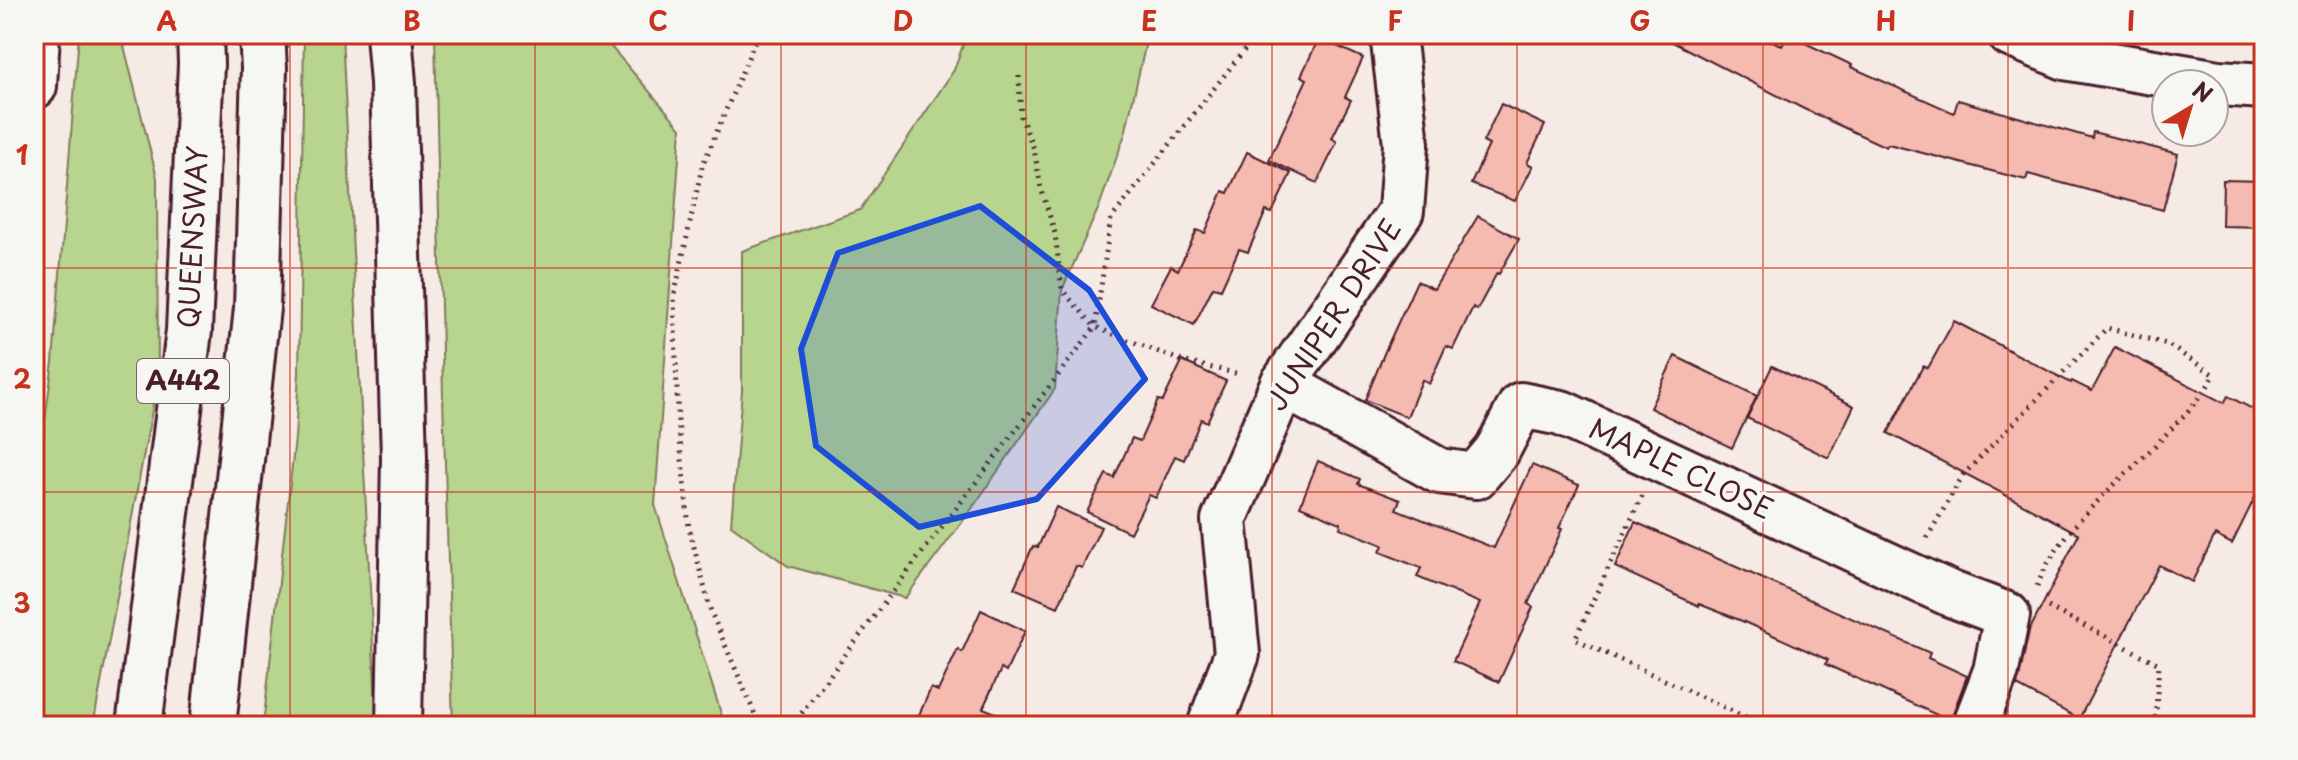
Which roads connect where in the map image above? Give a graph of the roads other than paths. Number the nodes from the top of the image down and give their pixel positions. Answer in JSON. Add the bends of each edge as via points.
{"nodes":[{"id":1,"x":37,"y":34,"type":"edge"},
{"id":2,"x":200,"y":34,"type":"edge"},
{"id":3,"x":262,"y":34,"type":"edge"},
{"id":4,"x":389,"y":34,"type":"edge"},
{"id":5,"x":1393,"y":34,"type":"edge"},
{"id":6,"x":2010,"y":34,"type":"edge"},
{"id":7,"x":34,"y":86,"type":"edge"},
{"id":8,"x":2264,"y":86,"type":"edge"},
{"id":9,"x":1283,"y":384,"type":"junction"},
{"id":10,"x":139,"y":726,"type":"edge"},
{"id":11,"x":213,"y":726,"type":"edge"},
{"id":12,"x":399,"y":726,"type":"edge"},
{"id":13,"x":1210,"y":726,"type":"edge"},
{"id":14,"x":1975,"y":726,"type":"edge"}],
"edges":[{"from":1,"to":7,"type":"main road"},
{"from":2,"to":10,"type":"main road","name":"QUEENSWAY","number":"A442","via":[[189,331]]},
{"from":3,"to":11,"type":"main road","number":"A442","via":[[257,308]]},
{"from":4,"to":12,"type":"main road","via":[[404,458]]},
{"from":5,"to":9,"type":"main road","name":"JUNIPER DRIVE","via":[[1406,144],[1401,211]]},
{"from":6,"to":8,"type":"main road","via":[[2065,57]]},
{"from":9,"to":13,"type":"main road","name":"JUNIPER DRIVE","via":[[1224,520],[1237,654]]},
{"from":9,"to":14,"type":"main road","name":"MAPLE CLOSE","via":[[1439,471],[1476,476],[1497,451],[1521,405],[1561,413],[1951,594],[2020,607]]}]}
